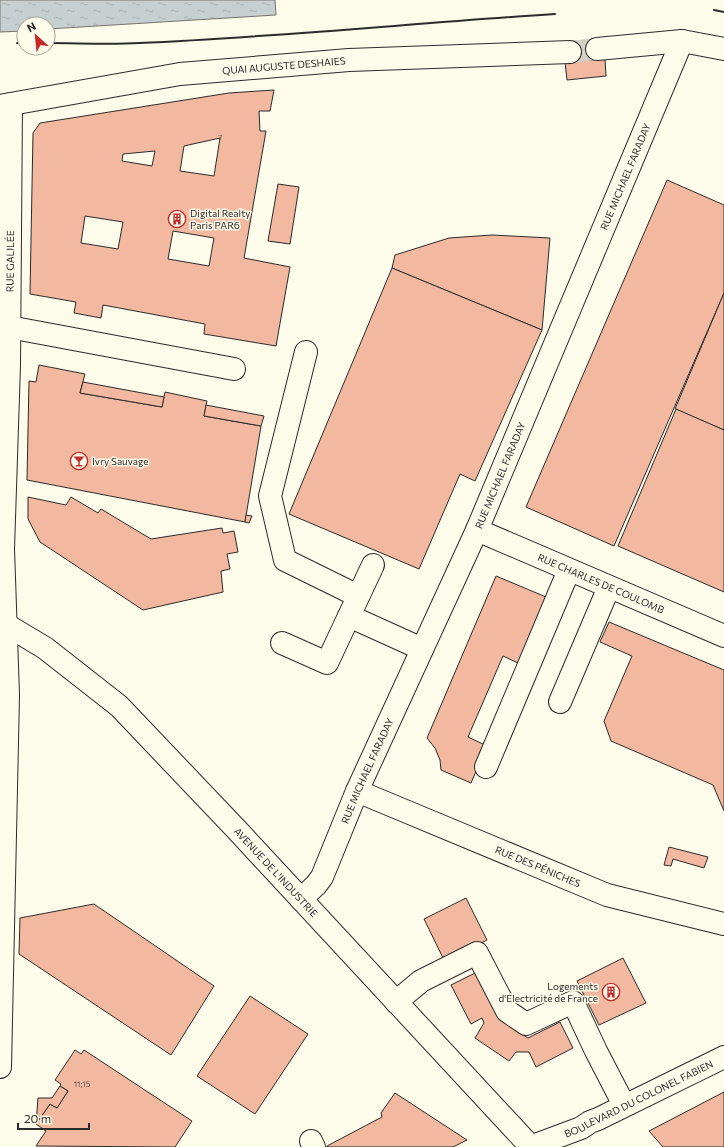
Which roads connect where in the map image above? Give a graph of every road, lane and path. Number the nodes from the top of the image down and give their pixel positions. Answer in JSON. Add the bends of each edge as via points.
{"nodes":[{"id":1,"x":682,"y":42,"type":"junction"},
{"id":2,"x":598,"y":48,"type":"tunnel mouth"},
{"id":3,"x":724,"y":49,"type":"edge"},
{"id":4,"x":570,"y":52,"type":"tunnel mouth"},
{"id":5,"x":5,"y":105,"type":"edge"},
{"id":6,"x":9,"y":327,"type":"junction"},
{"id":7,"x":306,"y":352,"type":"dead end"},
{"id":8,"x":234,"y":369,"type":"dead end"},
{"id":9,"x":477,"y":530,"type":"junction"},
{"id":10,"x":373,"y":565,"type":"dead end"},
{"id":11,"x":569,"y":570,"type":"junction"},
{"id":12,"x":609,"y":587,"type":"junction"},
{"id":13,"x":358,"y":596,"type":"junction"},
{"id":14,"x":349,"y":616,"type":"junction"},
{"id":15,"x":2,"y":622,"type":"edge"},
{"id":16,"x":724,"y":636,"type":"edge"},
{"id":17,"x":282,"y":643,"type":"dead end"},
{"id":18,"x":422,"y":649,"type":"junction"},
{"id":19,"x":560,"y":702,"type":"dead end"},
{"id":20,"x":486,"y":767,"type":"dead end"},
{"id":21,"x":357,"y":791,"type":"junction"},
{"id":22,"x":301,"y":900,"type":"junction"},
{"id":23,"x":724,"y":924,"type":"edge"},
{"id":24,"x":396,"y":1002,"type":"junction"},
{"id":25,"x":724,"y":1057,"type":"edge"},
{"id":26,"x":0,"y":1067,"type":"edge"},
{"id":27,"x":624,"y":1105,"type":"junction"},
{"id":28,"x":530,"y":1147,"type":"edge"}],
"edges":[{"from":1,"to":2,"type":"street"},
{"from":1,"to":3,"type":"street"},
{"from":1,"to":9,"type":"street","name":"RUE MICHAEL FARADAY"},
{"from":4,"to":5,"type":"street","name":"QUAI AUGUSTE DESHAIES","via":[[349,60],[180,74]]},
{"from":5,"to":6,"type":"street","name":"RUE GALILÉE"},
{"from":6,"to":8,"type":"street"},
{"from":6,"to":15,"type":"street","name":"RUE GALILÉE"},
{"from":7,"to":13,"type":"street","via":[[270,496],[285,560]]},
{"from":9,"to":11,"type":"street","name":"RUE CHARLES DE COULOMB"},
{"from":9,"to":18,"type":"street","name":"RUE MICHAEL FARADAY"},
{"from":10,"to":13,"type":"street"},
{"from":11,"to":12,"type":"street","name":"RUE CHARLES DE COULOMB"},
{"from":11,"to":20,"type":"street"},
{"from":12,"to":16,"type":"street","name":"RUE CHARLES DE COULOMB"},
{"from":12,"to":19,"type":"street"},
{"from":13,"to":14,"type":"street"},
{"from":14,"to":17,"type":"street","via":[[327,663]]},
{"from":14,"to":18,"type":"street"},
{"from":15,"to":22,"type":"street","name":"AVENUE DE L'INDUSTRIE","via":[[45,648],[119,706]]},
{"from":15,"to":26,"type":"street","name":"RUE GALILÉE","via":[[8,695]]},
{"from":18,"to":21,"type":"street","name":"RUE MICHAEL FARADAY"},
{"from":21,"to":22,"type":"street","name":"RUE MICHAEL FARADAY","via":[[322,877]]},
{"from":21,"to":23,"type":"street","name":"RUE DES PÉNICHES","via":[[606,895]]},
{"from":22,"to":24,"type":"street","name":"AVENUE DE L'INDUSTRIE"},
{"from":24,"to":27,"type":"street","via":[[421,981],[477,953],[507,1011],[526,1024],[573,1002]]},
{"from":24,"to":28,"type":"street","name":"AVENUE DE L'INDUSTRIE"},
{"from":25,"to":27,"type":"street","name":"BOULEVARD DU COLONEL FABIEN"},
{"from":27,"to":28,"type":"street","name":"BOULEVARD DU COLONEL FABIEN","via":[[581,1128]]}]}
